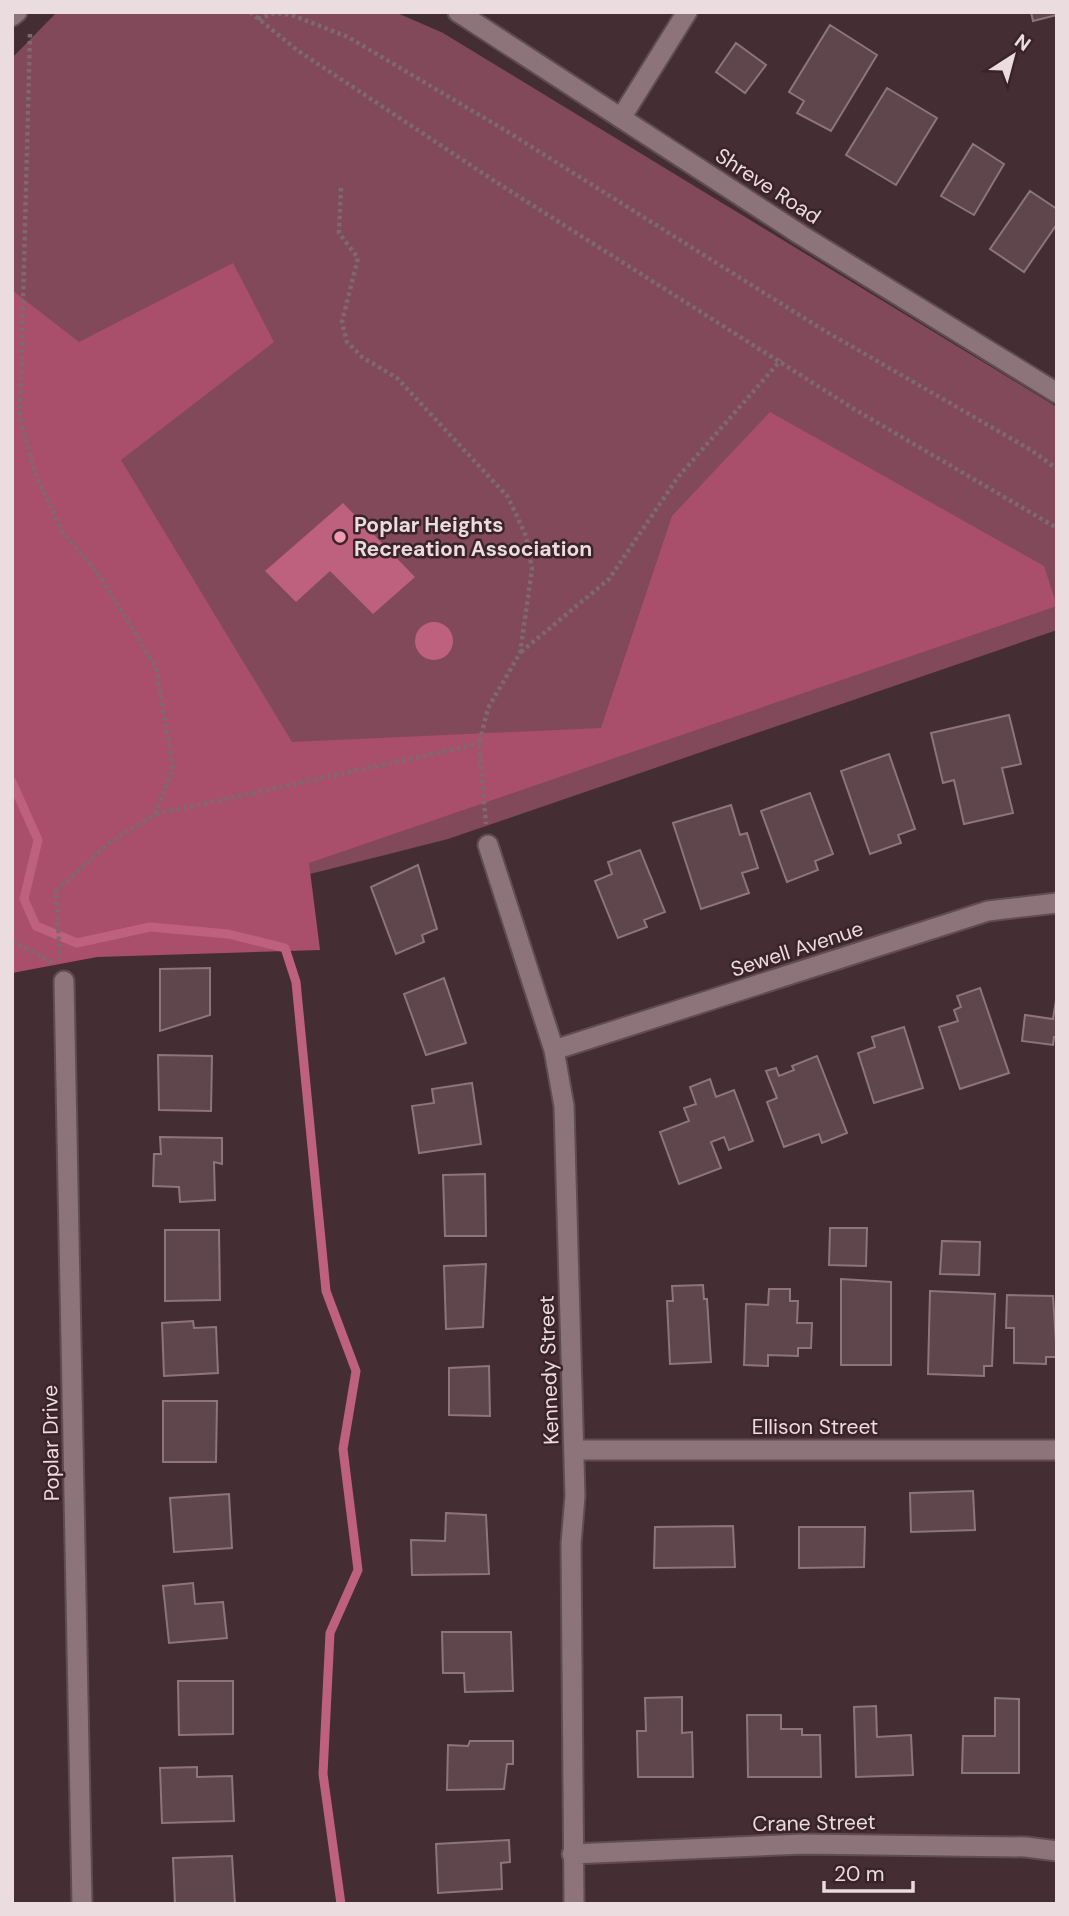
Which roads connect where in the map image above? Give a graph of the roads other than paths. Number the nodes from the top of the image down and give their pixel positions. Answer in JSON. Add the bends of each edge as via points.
{"nodes":[{"id":1,"x":458,"y":12,"type":"edge"},
{"id":2,"x":687,"y":12,"type":"edge"},
{"id":3,"x":12,"y":16,"type":"edge"},
{"id":4,"x":24,"y":19,"type":"edge"},
{"id":5,"x":621,"y":118,"type":"junction"},
{"id":6,"x":1057,"y":393,"type":"edge"},
{"id":7,"x":488,"y":845,"type":"road end"},
{"id":8,"x":1057,"y":903,"type":"edge"},
{"id":9,"x":63,"y":974,"type":"road end"},
{"id":10,"x":554,"y":1050,"type":"junction"},
{"id":11,"x":574,"y":1450,"type":"junction"},
{"id":12,"x":1057,"y":1450,"type":"edge"},
{"id":13,"x":1057,"y":1851,"type":"edge"},
{"id":14,"x":572,"y":1853,"type":"junction"},
{"id":15,"x":82,"y":1904,"type":"edge"},
{"id":16,"x":574,"y":1904,"type":"edge"}],
"edges":[{"from":1,"to":5,"type":"street","name":"Shreve Road"},
{"from":2,"to":5,"type":"street"},
{"from":3,"to":4,"type":"street"},
{"from":5,"to":6,"type":"street","name":"Shreve Road"},
{"from":7,"to":10,"type":"street","name":"Kennedy Street"},
{"from":8,"to":10,"type":"street","name":"Sewell Avenue","via":[[988,911]]},
{"from":9,"to":15,"type":"street","name":"Poplar Drive"},
{"from":10,"to":11,"type":"street","name":"Kennedy Street","via":[[564,1106]]},
{"from":11,"to":12,"type":"street","name":"Ellison Street"},
{"from":11,"to":14,"type":"street","name":"Kennedy Street"},
{"from":13,"to":14,"type":"street","name":"Crane Street","via":[[804,1844]]},
{"from":14,"to":16,"type":"street","name":"Kennedy Street"}]}
